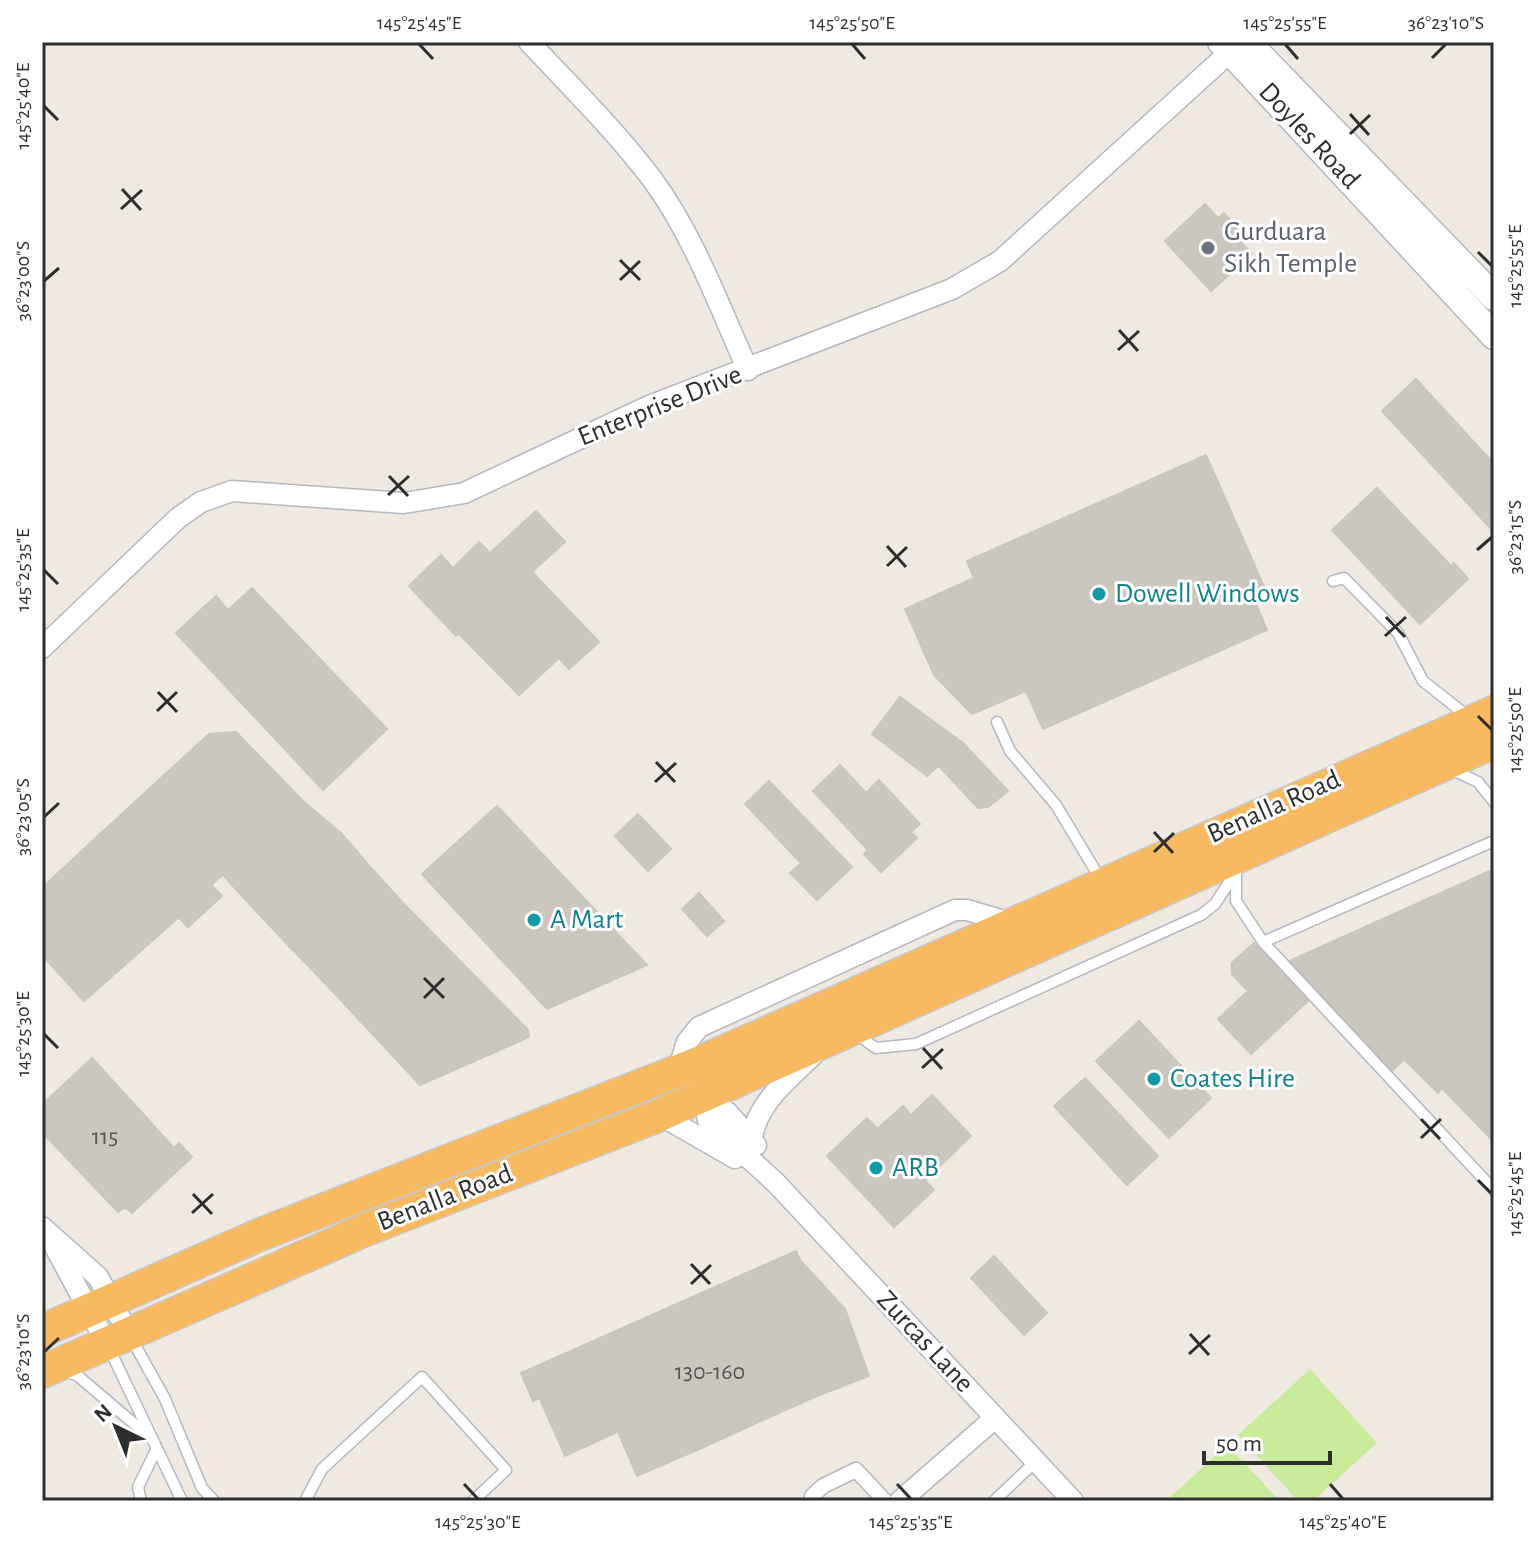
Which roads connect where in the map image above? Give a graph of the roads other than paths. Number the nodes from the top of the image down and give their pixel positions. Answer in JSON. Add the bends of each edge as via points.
{"nodes":[{"id":1,"x":529,"y":42,"type":"edge"},
{"id":2,"x":1235,"y":44,"type":"edge"},
{"id":3,"x":1494,"y":297,"type":"edge"},
{"id":4,"x":1494,"y":336,"type":"edge"},
{"id":5,"x":748,"y":370,"type":"junction"},
{"id":6,"x":1333,"y":581,"type":"dead end"},
{"id":7,"x":42,"y":648,"type":"edge"},
{"id":8,"x":997,"y":722,"type":"dead end"},
{"id":9,"x":1490,"y":724,"type":"edge"},
{"id":10,"x":1439,"y":766,"type":"junction"},
{"id":11,"x":1494,"y":802,"type":"edge"},
{"id":12,"x":1494,"y":841,"type":"edge"},
{"id":13,"x":1244,"y":860,"type":"junction"},
{"id":14,"x":1103,"y":883,"type":"junction"},
{"id":15,"x":1151,"y":896,"type":"junction"},
{"id":16,"x":1263,"y":942,"type":"junction"},
{"id":17,"x":839,"y":1036,"type":"junction"},
{"id":18,"x":687,"y":1068,"type":"junction"},
{"id":19,"x":704,"y":1096,"type":"junction"},
{"id":20,"x":660,"y":1115,"type":"junction"},
{"id":21,"x":752,"y":1138,"type":"junction"},
{"id":22,"x":776,"y":1183,"type":"junction"},
{"id":23,"x":1494,"y":1190,"type":"edge"},
{"id":24,"x":46,"y":1232,"type":"edge"},
{"id":25,"x":100,"y":1306,"type":"junction"},
{"id":26,"x":42,"y":1331,"type":"edge"},
{"id":27,"x":118,"y":1339,"type":"junction"},
{"id":28,"x":45,"y":1371,"type":"edge"},
{"id":29,"x":995,"y":1418,"type":"junction"},
{"id":30,"x":150,"y":1437,"type":"junction"},
{"id":31,"x":156,"y":1450,"type":"junction"},
{"id":32,"x":1036,"y":1461,"type":"junction"},
{"id":33,"x":812,"y":1496,"type":"dead end"},
{"id":34,"x":141,"y":1501,"type":"edge"},
{"id":35,"x":182,"y":1501,"type":"edge"},
{"id":36,"x":214,"y":1501,"type":"edge"},
{"id":37,"x":305,"y":1501,"type":"edge"},
{"id":38,"x":473,"y":1501,"type":"edge"},
{"id":39,"x":885,"y":1501,"type":"edge"},
{"id":40,"x":900,"y":1501,"type":"edge"},
{"id":41,"x":994,"y":1501,"type":"edge"},
{"id":42,"x":1073,"y":1501,"type":"edge"}],
"edges":[{"from":1,"to":5,"type":"street","via":[[653,181],[702,267]]},
{"from":2,"to":3,"type":"main road","name":"Doyles Road"},
{"from":2,"to":4,"type":"main road","name":"Doyles Road"},
{"from":2,"to":5,"type":"street","name":"Enterprise Drive","via":[[1000,261],[952,289]]},
{"from":5,"to":7,"type":"street","name":"Enterprise Drive","via":[[649,406],[464,493],[404,503],[232,491],[201,502]]},
{"from":6,"to":9,"type":"lane","via":[[1344,578],[1398,633],[1434,692],[1461,714]]},
{"from":8,"to":14,"type":"lane","via":[[1010,751],[1056,805]]},
{"from":9,"to":10,"type":"highway","name":"Benalla Road"},
{"from":9,"to":14,"type":"highway","name":"Benalla Road"},
{"from":10,"to":11,"type":"lane","via":[[1478,782]]},
{"from":10,"to":13,"type":"highway","name":"Benalla Road"},
{"from":12,"to":16,"type":"lane"},
{"from":13,"to":15,"type":"highway","name":"Benalla Road"},
{"from":13,"to":16,"type":"lane","via":[[1236,901]]},
{"from":13,"to":17,"type":"lane","name":"Benalla Road","via":[[1215,904],[1201,915],[916,1044],[876,1048]]},
{"from":14,"to":15,"type":"highway"},
{"from":14,"to":18,"type":"highway","name":"Benalla Road"},
{"from":15,"to":17,"type":"highway","name":"Benalla Road"},
{"from":16,"to":23,"type":"lane"},
{"from":17,"to":19,"type":"highway","name":"Benalla Road"},
{"from":17,"to":21,"type":"street","via":[[763,1107]]},
{"from":18,"to":19,"type":"highway"},
{"from":18,"to":25,"type":"highway","name":"Benalla Road","via":[[291,1222]]},
{"from":19,"to":20,"type":"highway","name":"Benalla Road"},
{"from":19,"to":21,"type":"street","name":"Zurcas Lane"},
{"from":19,"to":22,"type":"street","name":"Zurcas Lane","via":[[708,1121]]},
{"from":20,"to":22,"type":"street","name":"Zurcas Lane"},
{"from":20,"to":27,"type":"highway","name":"Benalla Road","via":[[403,1214]]},
{"from":21,"to":22,"type":"street","name":"Zurcas Lane"},
{"from":22,"to":29,"type":"street","name":"Zurcas Lane"},
{"from":24,"to":25,"type":"street","via":[[98,1277]]},
{"from":25,"to":26,"type":"highway","name":"Benalla Road"},
{"from":25,"to":27,"type":"street"},
{"from":27,"to":28,"type":"highway","name":"Benalla Road"},
{"from":27,"to":30,"type":"lane"},
{"from":27,"to":36,"type":"lane","via":[[165,1399],[202,1488]]},
{"from":28,"to":30,"type":"lane","via":[[78,1376]]},
{"from":29,"to":32,"type":"street","name":"Zurcas Lane"},
{"from":29,"to":40,"type":"street"},
{"from":30,"to":31,"type":"lane"},
{"from":31,"to":34,"type":"lane","via":[[138,1487]]},
{"from":31,"to":35,"type":"lane"},
{"from":32,"to":41,"type":"lane"},
{"from":32,"to":42,"type":"street","name":"Zurcas Lane"},
{"from":33,"to":39,"type":"street","via":[[856,1470]]},
{"from":37,"to":38,"type":"lane","via":[[322,1469],[422,1377],[506,1470]]}]}
